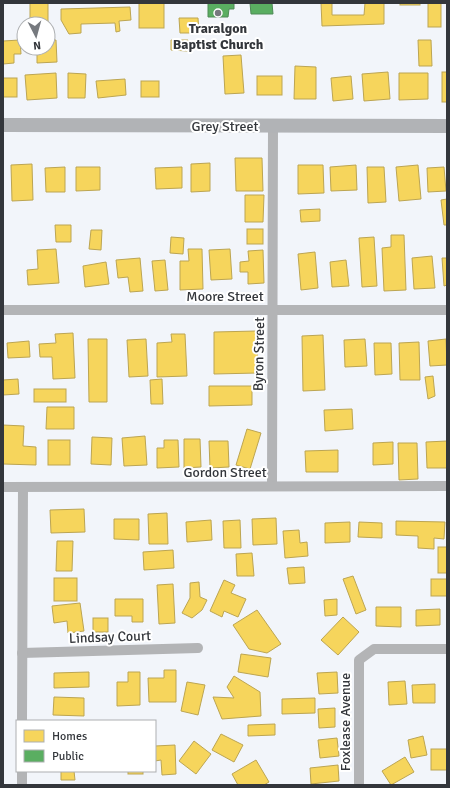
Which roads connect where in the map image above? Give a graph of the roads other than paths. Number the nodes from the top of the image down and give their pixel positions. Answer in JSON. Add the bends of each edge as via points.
{"nodes":[{"id":1,"x":3,"y":125,"type":"edge"},
{"id":2,"x":273,"y":126,"type":"junction"},
{"id":3,"x":447,"y":126,"type":"edge"},
{"id":4,"x":3,"y":310,"type":"edge"},
{"id":5,"x":273,"y":310,"type":"junction"},
{"id":6,"x":447,"y":310,"type":"edge"},
{"id":7,"x":272,"y":486,"type":"junction"},
{"id":8,"x":447,"y":486,"type":"edge"},
{"id":9,"x":3,"y":487,"type":"edge"},
{"id":10,"x":23,"y":487,"type":"junction"},
{"id":11,"x":198,"y":648,"type":"dead end"},
{"id":12,"x":447,"y":649,"type":"edge"},
{"id":13,"x":22,"y":653,"type":"junction"},
{"id":14,"x":22,"y":720,"type":"edge"},
{"id":15,"x":22,"y":772,"type":"edge"},
{"id":16,"x":22,"y":785,"type":"edge"},
{"id":17,"x":359,"y":785,"type":"edge"}],
"edges":[{"from":1,"to":2,"type":"main road","name":"Grey Street"},
{"from":2,"to":3,"type":"main road","name":"Grey Street"},
{"from":2,"to":5,"type":"street","name":"Byron Street"},
{"from":4,"to":5,"type":"street","name":"Moore Street"},
{"from":5,"to":6,"type":"street","name":"Moore Street"},
{"from":5,"to":7,"type":"street","name":"Byron Street"},
{"from":7,"to":8,"type":"street","name":"Gordon Street"},
{"from":7,"to":10,"type":"street","name":"Gordon Street"},
{"from":9,"to":10,"type":"street","name":"Gordon Street"},
{"from":10,"to":13,"type":"street"},
{"from":11,"to":13,"type":"street","name":"Lindsay Court"},
{"from":12,"to":17,"type":"street","name":"Foxlease Avenue","via":[[374,649],[359,660]]},
{"from":13,"to":14,"type":"street"},
{"from":15,"to":16,"type":"street"}]}
